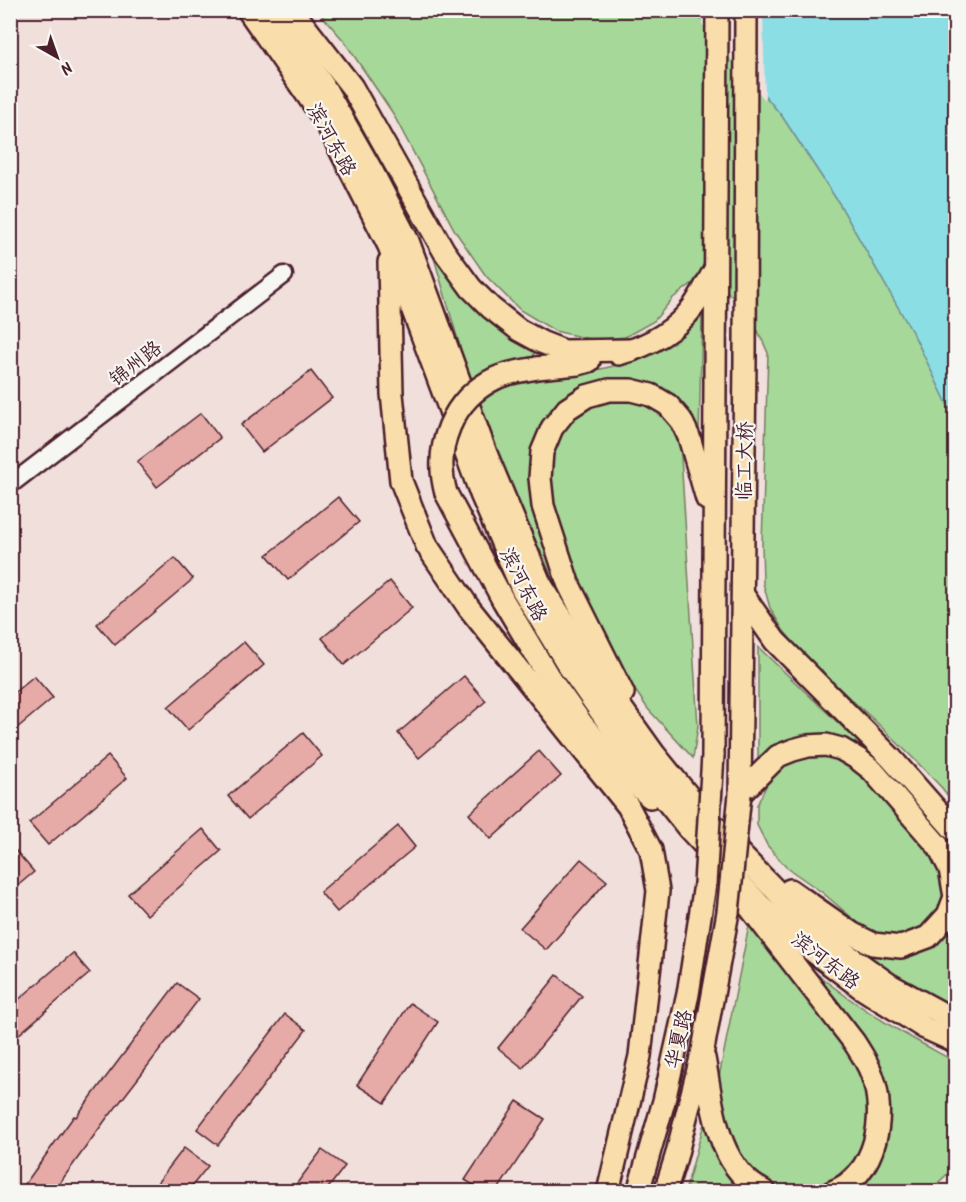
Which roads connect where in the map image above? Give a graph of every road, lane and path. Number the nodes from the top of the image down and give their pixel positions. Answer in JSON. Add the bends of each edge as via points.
{"nodes":[{"id":1,"x":248,"y":10,"type":"edge"},
{"id":2,"x":273,"y":10,"type":"edge"},
{"id":3,"x":292,"y":10,"type":"edge"},
{"id":4,"x":717,"y":10,"type":"edge"},
{"id":5,"x":746,"y":10,"type":"edge"},
{"id":6,"x":388,"y":246,"type":"junction"},
{"id":7,"x":715,"y":270,"type":"junction"},
{"id":8,"x":284,"y":275,"type":"dead end"},
{"id":9,"x":632,"y":350,"type":"junction"},
{"id":10,"x":10,"y":485,"type":"edge"},
{"id":11,"x":714,"y":524,"type":"junction"},
{"id":12,"x":743,"y":595,"type":"junction"},
{"id":13,"x":655,"y":755,"type":"junction"},
{"id":14,"x":740,"y":794,"type":"junction"},
{"id":15,"x":688,"y":828,"type":"junction"},
{"id":16,"x":956,"y":832,"type":"edge"},
{"id":17,"x":743,"y":857,"type":"junction"},
{"id":18,"x":715,"y":858,"type":"junction"},
{"id":19,"x":705,"y":884,"type":"joint"},
{"id":20,"x":728,"y":912,"type":"joint"},
{"id":21,"x":956,"y":1021,"type":"edge"},
{"id":22,"x":956,"y":1042,"type":"edge"},
{"id":23,"x":703,"y":1050,"type":"junction"},
{"id":24,"x":608,"y":1191,"type":"edge"},
{"id":25,"x":638,"y":1191,"type":"edge"},
{"id":26,"x":665,"y":1191,"type":"edge"},
{"id":27,"x":765,"y":1191,"type":"edge"},
{"id":28,"x":832,"y":1191,"type":"edge"}],
"edges":[{"from":1,"to":6,"type":"main road","name":"滨河东路","via":[[326,123]]},
{"from":2,"to":13,"type":"main road","name":"滨河东路","via":[[374,173],[408,241],[487,456],[540,583],[597,674]]},
{"from":3,"to":9,"type":"main road","via":[[352,87],[444,251],[491,308],[519,330],[564,351]]},
{"from":4,"to":7,"type":"main road","name":"临工大桥"},
{"from":5,"to":12,"type":"main road","name":"临工大桥"},
{"from":6,"to":15,"type":"main road","name":"滨河东路","via":[[481,494],[522,589],[607,722]]},
{"from":6,"to":24,"type":"main road","via":[[392,394],[401,481],[427,546],[469,608],[628,807],[651,850],[658,891],[640,1056]]},
{"from":7,"to":9,"type":"main road","via":[[693,307],[674,327]]},
{"from":7,"to":11,"type":"main road","name":"临工大桥"},
{"from":8,"to":10,"type":"street","name":"锦州路"},
{"from":9,"to":15,"type":"main road","bridge":true,"via":[[578,364],[508,373],[478,388],[456,413],[445,439],[442,480],[503,600],[550,679],[622,771]]},
{"from":11,"to":13,"type":"main road","via":[[689,437],[668,405],[651,395],[609,390],[587,396],[567,409],[552,428],[542,452],[543,506],[568,583]]},
{"from":11,"to":19,"type":"main road","name":"临工大桥","bridge":true,"via":[[713,755]]},
{"from":12,"to":14,"type":"main road","name":"临工大桥"},
{"from":12,"to":16,"type":"main road","via":[[775,642],[891,758]]},
{"from":13,"to":17,"type":"main road","name":"滨河东路"},
{"from":14,"to":17,"type":"main road","via":[[778,756],[808,746],[841,749],[872,770],[939,846],[950,869],[955,897],[948,915],[928,937],[901,947],[873,944]]},
{"from":14,"to":20,"type":"main road","name":"临工大桥","bridge":true},
{"from":15,"to":18,"type":"main road","name":"滨河东路"},
{"from":17,"to":21,"type":"main road","name":"滨河东路","via":[[835,946],[890,985]]},
{"from":18,"to":22,"type":"main road","name":"滨河东路","via":[[806,946],[860,987],[925,1028]]},
{"from":18,"to":28,"type":"main road","via":[[761,924],[854,1042],[873,1076],[879,1123],[876,1139],[855,1177]]},
{"from":19,"to":25,"type":"main road","name":"华夏路","via":[[688,994],[664,1101]]},
{"from":20,"to":23,"type":"main road","name":"华夏路"},
{"from":23,"to":26,"type":"main road","name":"华夏路"},
{"from":23,"to":27,"type":"main road","via":[[725,1149],[743,1175]]}]}
